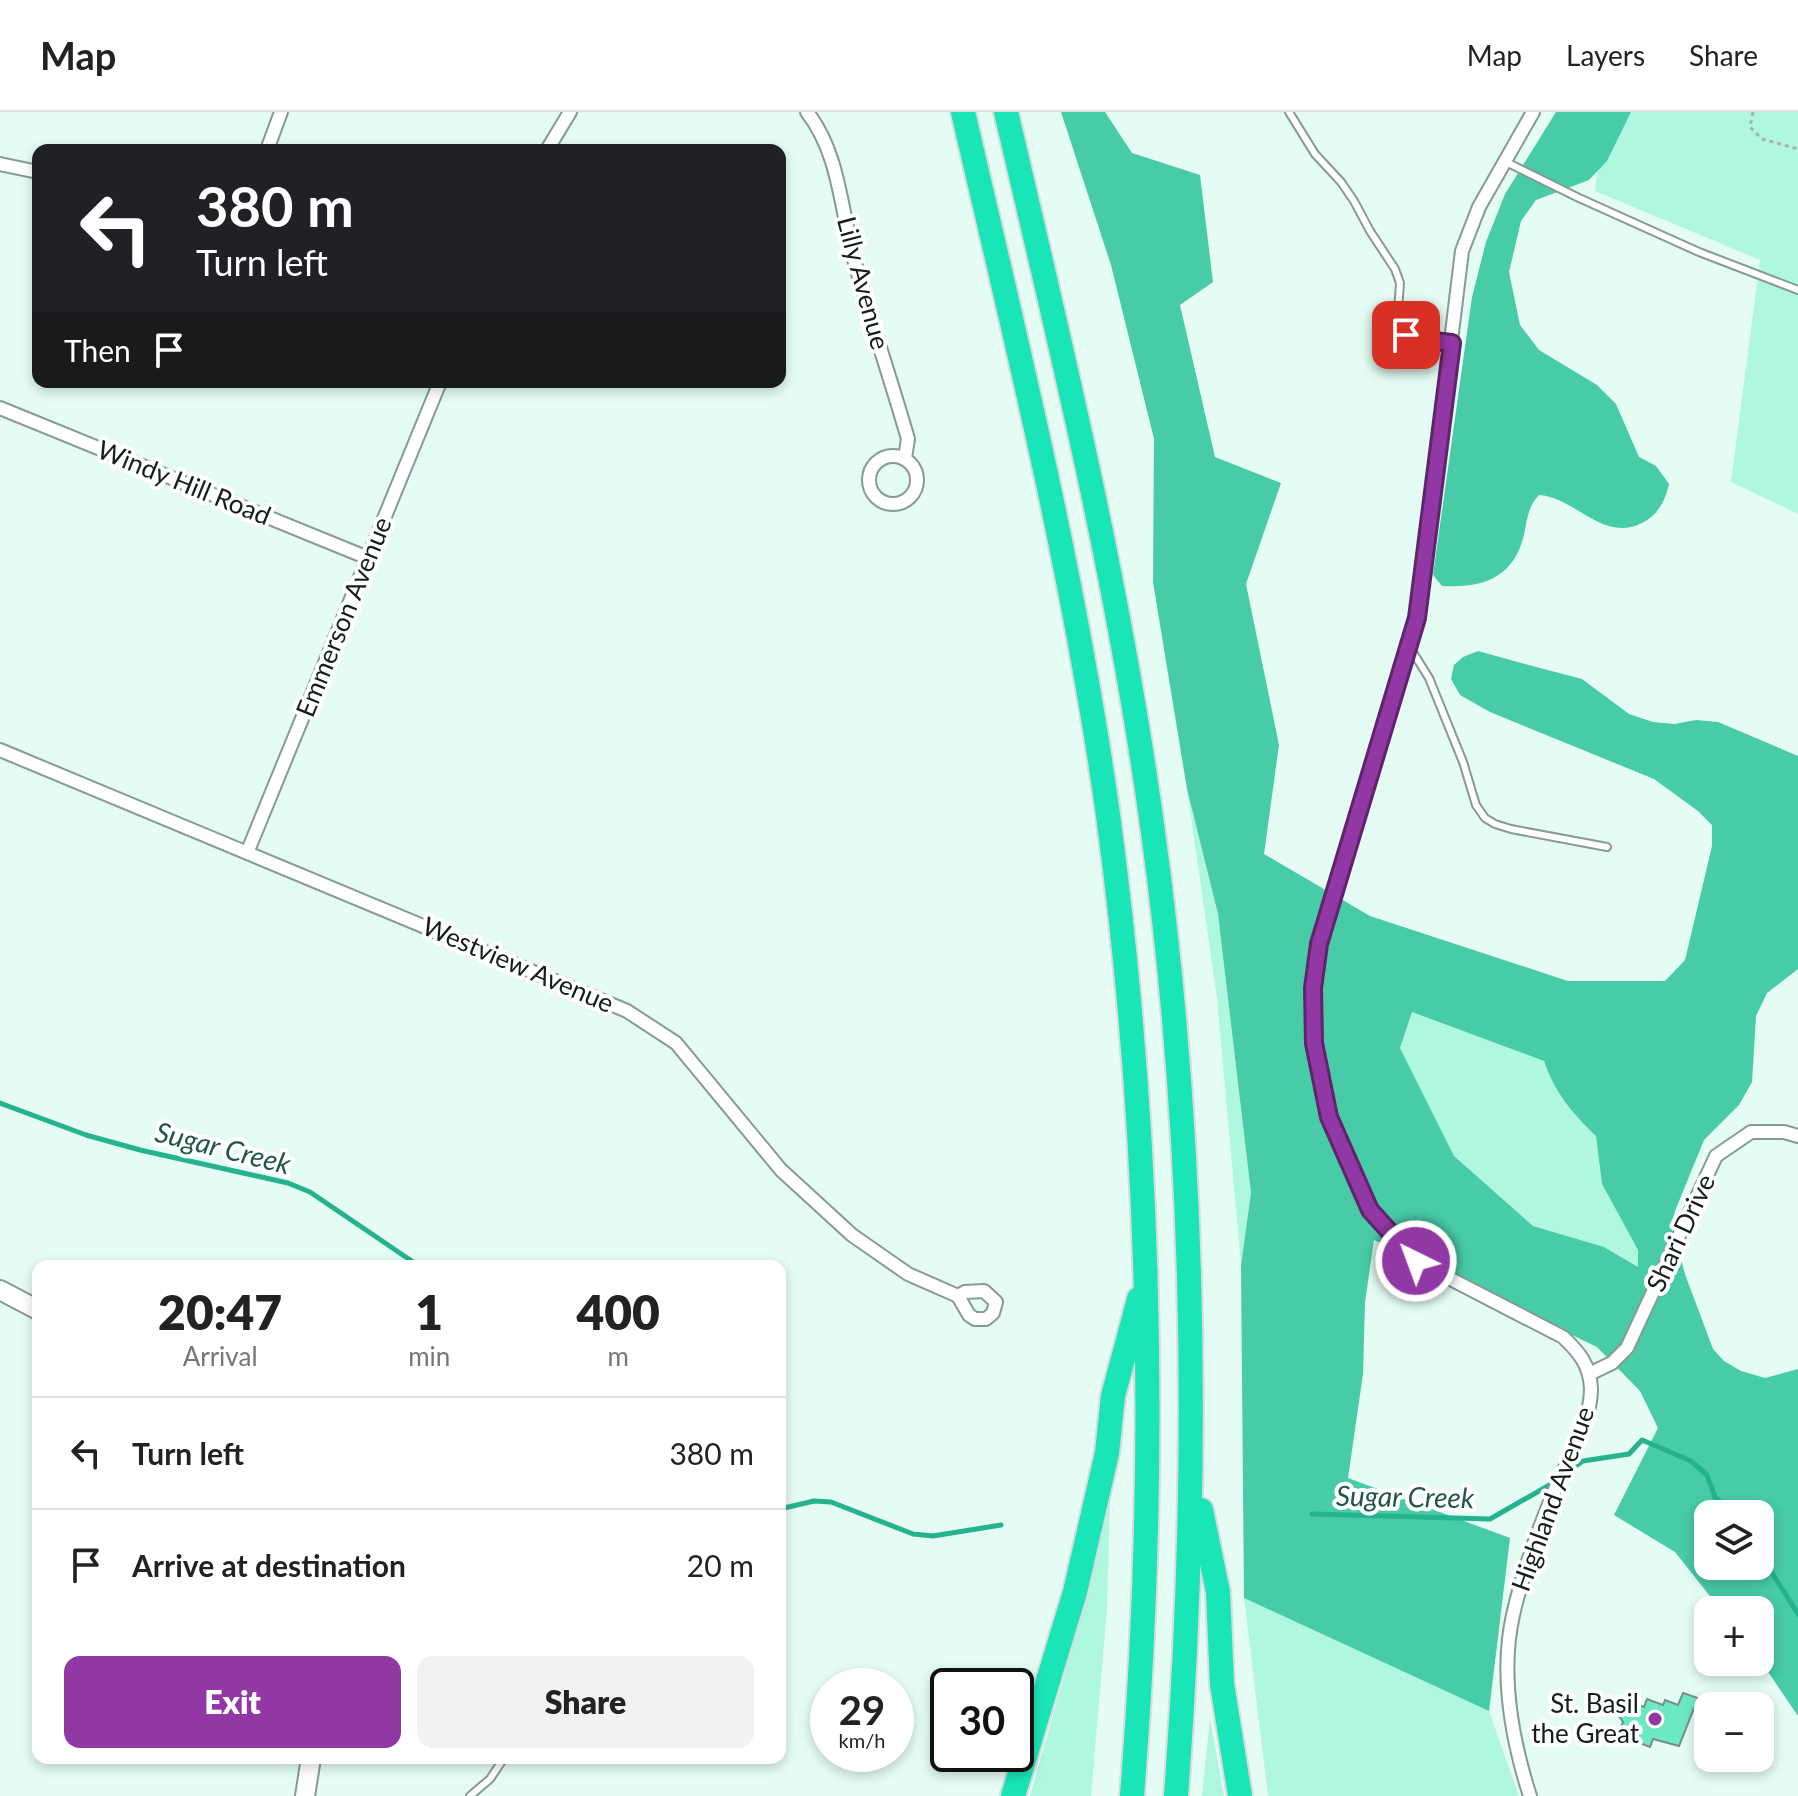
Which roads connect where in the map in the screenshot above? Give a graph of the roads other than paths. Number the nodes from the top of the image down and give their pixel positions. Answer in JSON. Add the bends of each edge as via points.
{"nodes":[{"id":1,"x":281,"y":112,"type":"edge"},
{"id":2,"x":570,"y":112,"type":"edge"},
{"id":3,"x":807,"y":112,"type":"edge"},
{"id":4,"x":963,"y":112,"type":"edge"},
{"id":5,"x":1006,"y":112,"type":"edge"},
{"id":6,"x":1289,"y":112,"type":"edge"},
{"id":7,"x":1533,"y":112,"type":"edge"},
{"id":8,"x":269,"y":144,"type":"edge"},
{"id":9,"x":551,"y":144,"type":"edge"},
{"id":10,"x":1506,"y":162,"type":"junction"},
{"id":11,"x":0,"y":164,"type":"edge"},
{"id":12,"x":32,"y":171,"type":"edge"},
{"id":13,"x":1798,"y":290,"type":"edge"},
{"id":14,"x":1452,"y":343,"type":"junction"},
{"id":15,"x":438,"y":388,"type":"edge"},
{"id":16,"x":0,"y":408,"type":"edge"},
{"id":17,"x":905,"y":458,"type":"junction"},
{"id":18,"x":368,"y":558,"type":"junction"},
{"id":19,"x":1409,"y":646,"type":"junction"},
{"id":20,"x":0,"y":750,"type":"edge"},
{"id":21,"x":1607,"y":847,"type":"dead end"},
{"id":22,"x":247,"y":853,"type":"junction"},
{"id":23,"x":1798,"y":1136,"type":"edge"},
{"id":24,"x":1146,"y":1269,"type":"junction"},
{"id":25,"x":0,"y":1290,"type":"edge"},
{"id":26,"x":958,"y":1296,"type":"dead end"},
{"id":27,"x":32,"y":1307,"type":"edge"},
{"id":28,"x":1589,"y":1374,"type":"junction"},
{"id":29,"x":1192,"y":1469,"type":"junction"},
{"id":30,"x":310,"y":1764,"type":"edge"},
{"id":31,"x":500,"y":1764,"type":"edge"},
{"id":32,"x":305,"y":1796,"type":"edge"},
{"id":33,"x":470,"y":1796,"type":"edge"},
{"id":34,"x":1013,"y":1796,"type":"edge"},
{"id":35,"x":1132,"y":1796,"type":"edge"},
{"id":36,"x":1176,"y":1796,"type":"edge"},
{"id":37,"x":1240,"y":1796,"type":"edge"},
{"id":38,"x":1530,"y":1796,"type":"edge"}],
"edges":[{"from":1,"to":8,"type":"street"},
{"from":2,"to":9,"type":"street"},
{"from":3,"to":17,"type":"street","name":"Lilly Avenue","via":[[830,152],[854,261],[908,439]]},
{"from":4,"to":24,"type":"highway","via":[[1062,549],[1097,741],[1129,996]]},
{"from":5,"to":29,"type":"highway","via":[[1109,564],[1154,834],[1182,1121]]},
{"from":6,"to":14,"type":"lane","via":[[1395,269],[1400,331],[1414,339]]},
{"from":7,"to":10,"type":"street","name":"Highland Avenue"},
{"from":10,"to":13,"type":"lane","via":[[1699,252]]},
{"from":10,"to":14,"type":"street","name":"Highland Avenue","via":[[1479,207],[1462,251]]},
{"from":11,"to":12,"type":"street"},
{"from":14,"to":19,"type":"street","name":"Highland Avenue"},
{"from":15,"to":18,"type":"street","name":"Emmerson Avenue"},
{"from":16,"to":18,"type":"street","name":"Windy Hill Road"},
{"from":17,"to":17,"type":"street","name":"Lilly Avenue","via":[[917,475],[913,495],[895,505],[881,501],[868,483],[872,468],[890,456]]},
{"from":18,"to":22,"type":"street","name":"Emmerson Avenue"},
{"from":19,"to":21,"type":"lane","via":[[1429,678],[1485,818],[1511,829]]},
{"from":19,"to":28,"type":"street","name":"Highland Avenue","via":[[1319,944],[1314,1043],[1329,1117],[1370,1210],[1416,1261],[1563,1337],[1581,1353]]},
{"from":20,"to":22,"type":"street","name":"Westview Avenue"},
{"from":22,"to":26,"type":"street","name":"Westview Avenue","via":[[627,1011],[676,1043],[781,1170],[852,1235],[908,1274]]},
{"from":23,"to":28,"type":"street","name":"Shari Drive","via":[[1751,1132],[1716,1156],[1627,1348]]},
{"from":24,"to":34,"type":"highway","via":[[1113,1396],[1107,1453],[1075,1592]]},
{"from":24,"to":35,"type":"highway","via":[[1147,1539]]},
{"from":25,"to":27,"type":"main road"},
{"from":28,"to":38,"type":"street","name":"Highland Avenue","via":[[1589,1403],[1529,1556],[1512,1616],[1512,1727]]},
{"from":29,"to":36,"type":"highway"},
{"from":29,"to":37,"type":"highway","via":[[1218,1592],[1222,1684]]},
{"from":30,"to":32,"type":"main road"},
{"from":31,"to":33,"type":"lane"}]}
